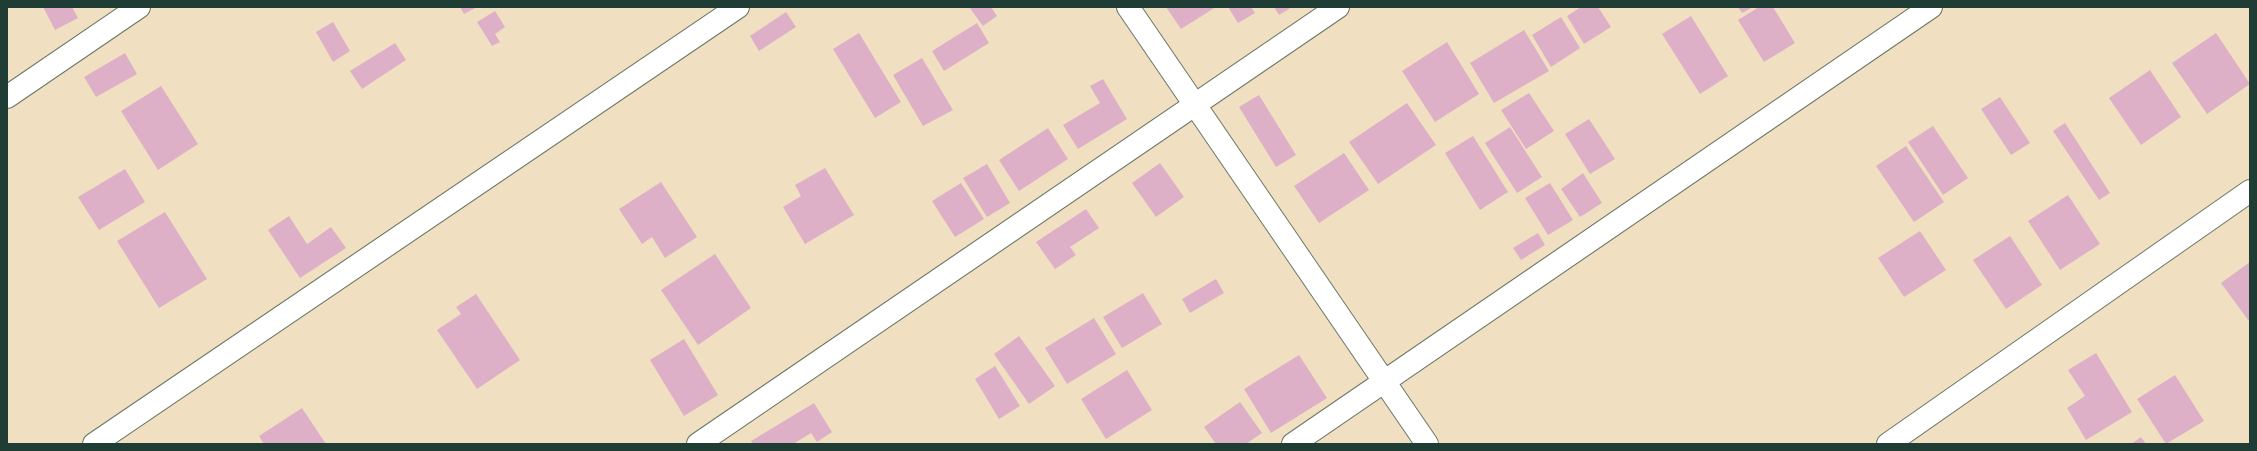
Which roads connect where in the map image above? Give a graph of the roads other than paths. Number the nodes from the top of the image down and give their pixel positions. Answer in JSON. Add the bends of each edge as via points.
{"nodes":[{"id":1,"x":139,"y":7,"type":"edge"},
{"id":2,"x":738,"y":7,"type":"edge"},
{"id":3,"x":1128,"y":7,"type":"edge"},
{"id":4,"x":1338,"y":7,"type":"edge"},
{"id":5,"x":1931,"y":7,"type":"edge"},
{"id":6,"x":7,"y":97,"type":"edge"},
{"id":7,"x":1195,"y":105,"type":"junction"},
{"id":8,"x":2250,"y":191,"type":"edge"},
{"id":9,"x":1384,"y":381,"type":"junction"},
{"id":10,"x":94,"y":444,"type":"edge"},
{"id":11,"x":698,"y":444,"type":"edge"},
{"id":12,"x":1293,"y":444,"type":"edge"},
{"id":13,"x":1427,"y":444,"type":"edge"},
{"id":14,"x":1888,"y":444,"type":"edge"}],
"edges":[{"from":1,"to":6,"type":"street"},
{"from":2,"to":10,"type":"street"},
{"from":3,"to":7,"type":"street"},
{"from":4,"to":7,"type":"street"},
{"from":5,"to":9,"type":"street"},
{"from":7,"to":9,"type":"street"},
{"from":7,"to":11,"type":"street"},
{"from":8,"to":14,"type":"street"},
{"from":9,"to":12,"type":"street"},
{"from":9,"to":13,"type":"street"}]}
